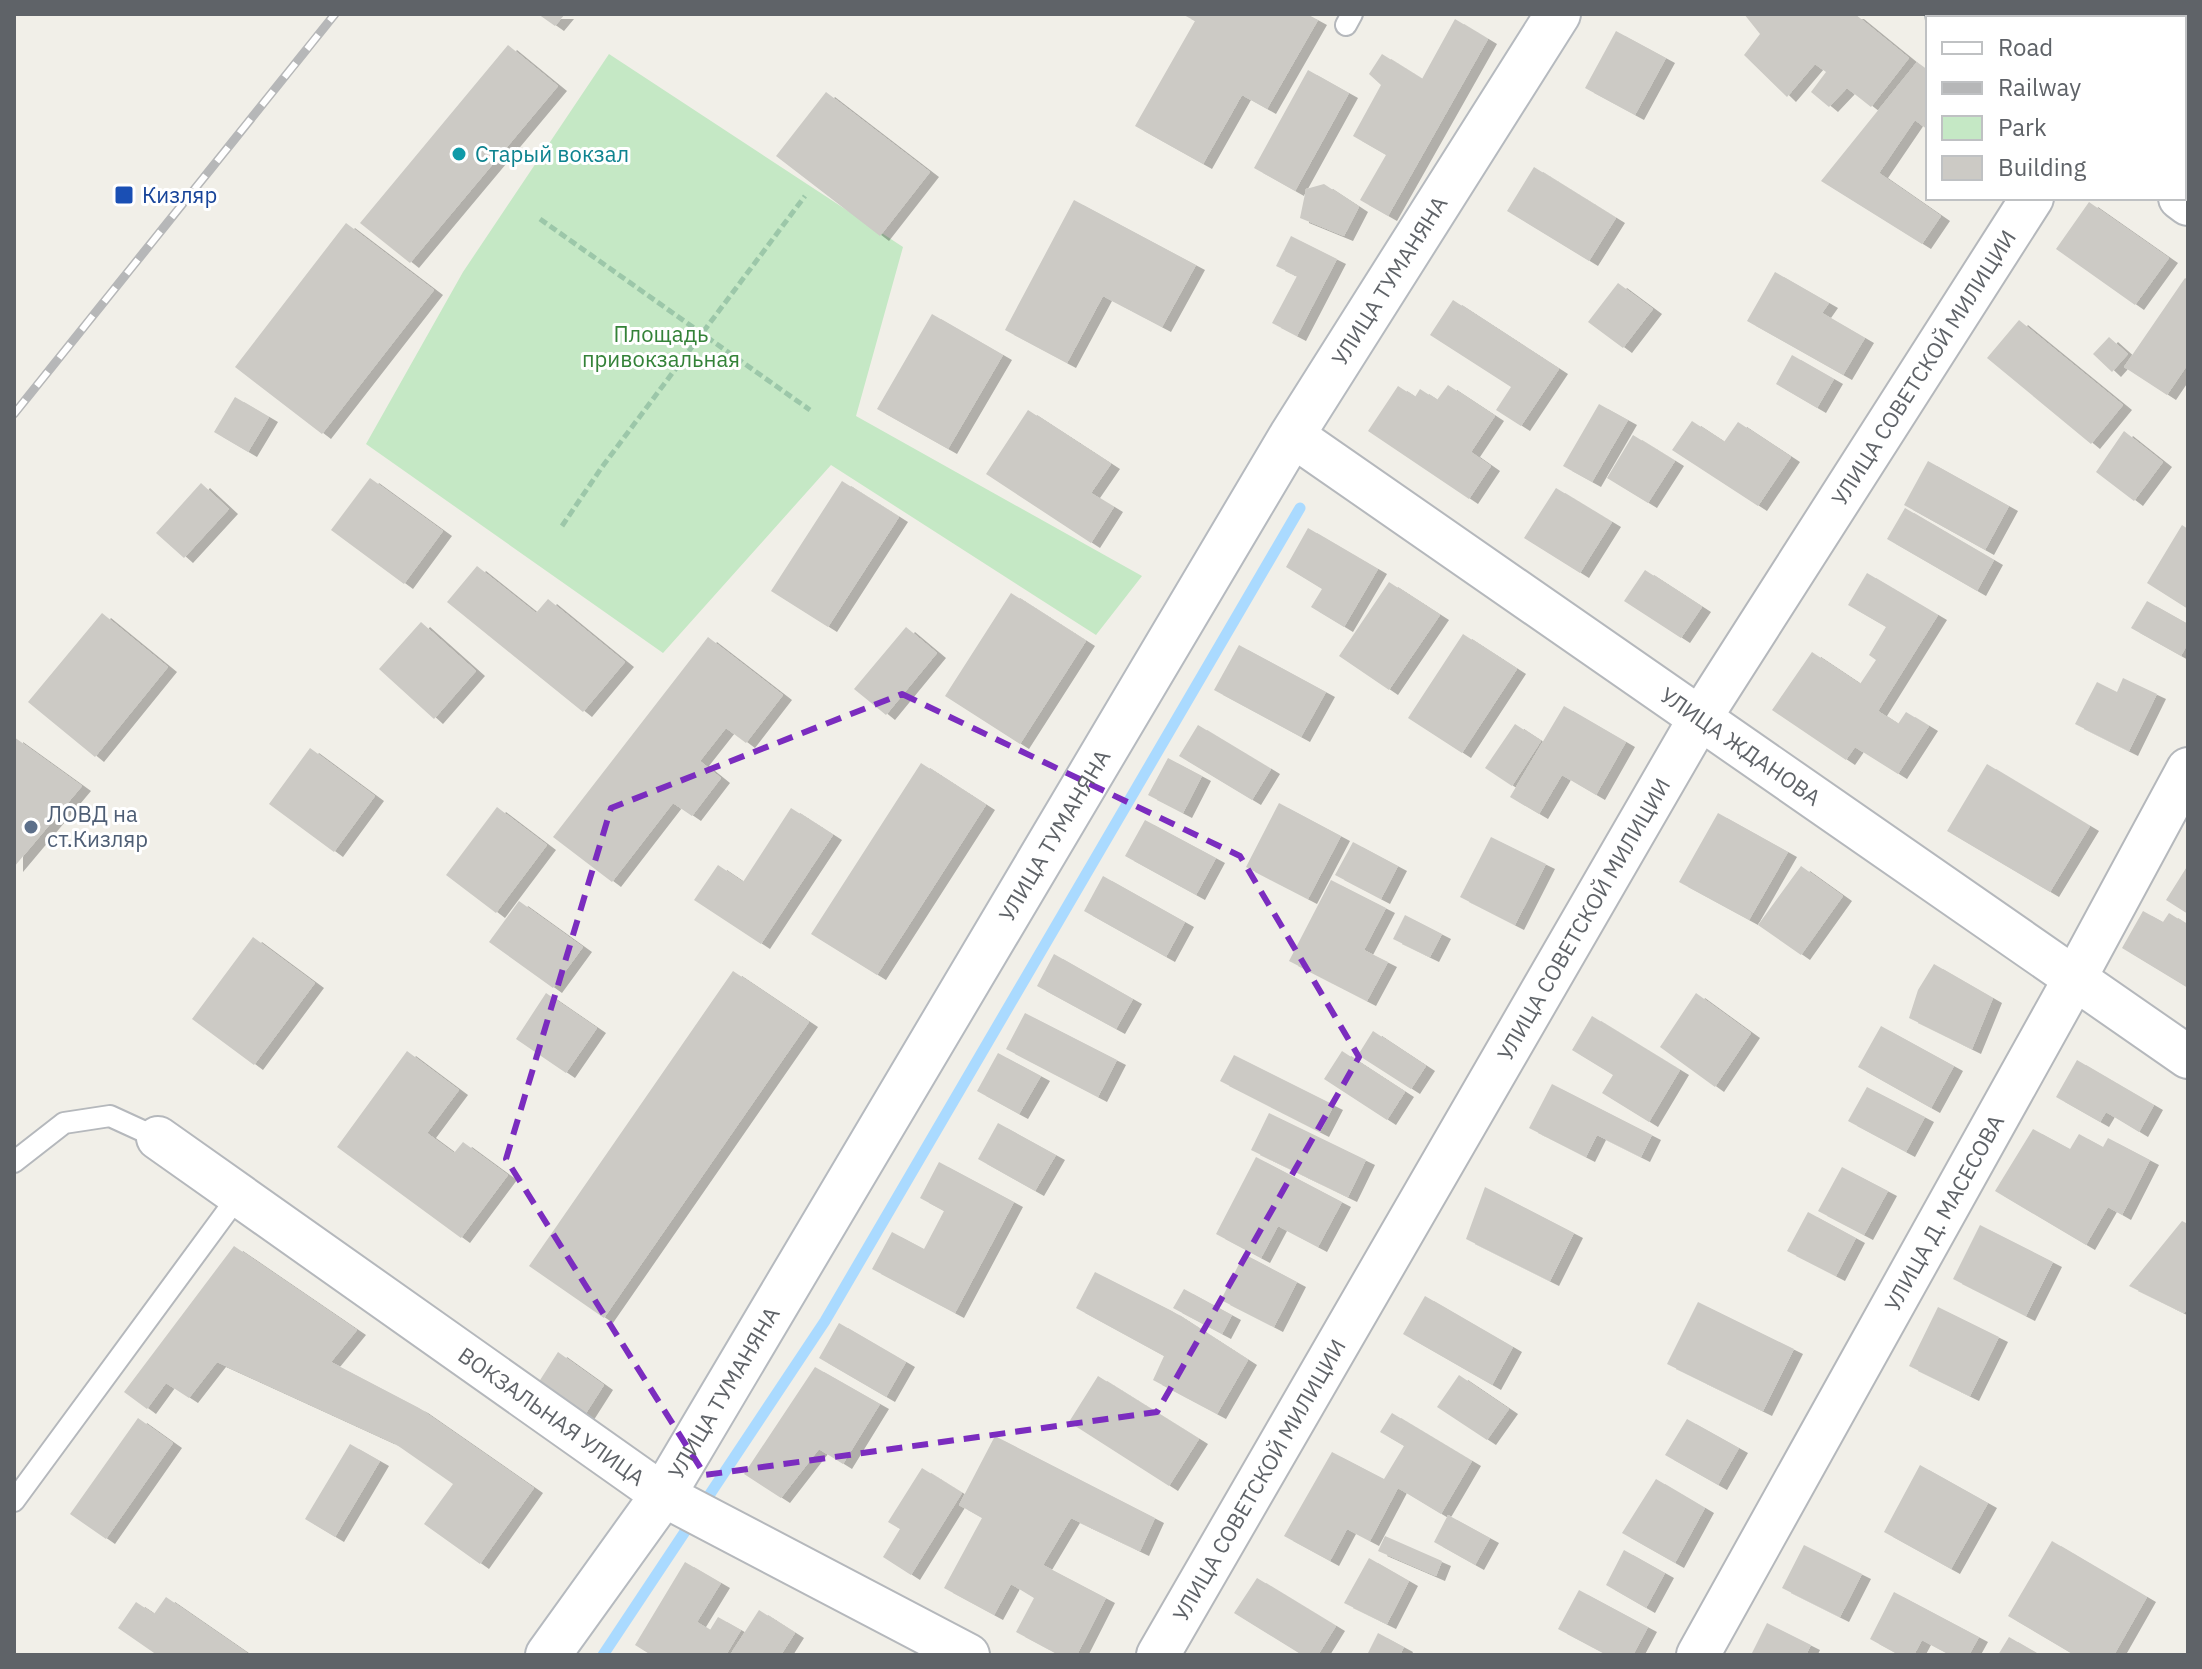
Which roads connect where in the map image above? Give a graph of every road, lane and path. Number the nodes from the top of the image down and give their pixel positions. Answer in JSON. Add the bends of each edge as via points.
{"nodes":[{"id":1,"x":1558,"y":14,"type":"edge"},
{"id":2,"x":805,"y":196,"type":"dead end"},
{"id":3,"x":2031,"y":200,"type":"edge"},
{"id":4,"x":540,"y":219,"type":"dead end"},
{"id":5,"x":702,"y":333,"type":"junction"},
{"id":6,"x":810,"y":410,"type":"dead end"},
{"id":7,"x":1292,"y":435,"type":"junction"},
{"id":8,"x":562,"y":526,"type":"dead end"},
{"id":9,"x":1700,"y":718,"type":"junction"},
{"id":10,"x":2188,"y":769,"type":"edge"},
{"id":11,"x":2075,"y":978,"type":"junction"},
{"id":12,"x":2188,"y":1057,"type":"edge"},
{"id":13,"x":158,"y":1138,"type":"joint"},
{"id":14,"x":14,"y":1162,"type":"edge"},
{"id":15,"x":239,"y":1195,"type":"junction"},
{"id":16,"x":663,"y":1495,"type":"junction"},
{"id":17,"x":14,"y":1501,"type":"edge"},
{"id":18,"x":548,"y":1655,"type":"edge"},
{"id":19,"x":968,"y":1655,"type":"edge"},
{"id":20,"x":1158,"y":1655,"type":"edge"},
{"id":21,"x":1698,"y":1655,"type":"edge"}],
"edges":[{"from":1,"to":7,"type":"street","name":"УЛИЦА ТУМАНЯНА"},
{"from":2,"to":5,"type":"path"},
{"from":3,"to":9,"type":"street","name":"УЛИЦА СОВЕТСКОЙ МИЛИЦИИ"},
{"from":4,"to":5,"type":"path"},
{"from":5,"to":6,"type":"path"},
{"from":5,"to":8,"type":"path"},
{"from":7,"to":9,"type":"street","name":"УЛИЦА ЖДАНОВА"},
{"from":7,"to":16,"type":"street","name":"УЛИЦА ТУМАНЯНА"},
{"from":9,"to":11,"type":"street","name":"УЛИЦА ЖДАНОВА"},
{"from":9,"to":20,"type":"street","name":"УЛИЦА СОВЕТСКОЙ МИЛИЦИИ"},
{"from":10,"to":11,"type":"street","name":"УЛИЦА Д. МАСЕСОВА"},
{"from":11,"to":12,"type":"street","name":"УЛИЦА ЖДАНОВА"},
{"from":11,"to":21,"type":"street","name":"УЛИЦА Д. МАСЕСОВА"},
{"from":13,"to":14,"type":"lane","via":[[110,1116],[64,1123]]},
{"from":13,"to":15,"type":"street","name":"ВОКЗАЛЬНАЯ УЛИЦА"},
{"from":15,"to":16,"type":"street","name":"ВОКЗАЛЬНАЯ УЛИЦА"},
{"from":15,"to":17,"type":"lane"},
{"from":16,"to":18,"type":"street","name":"УЛИЦА ТУМАНЯНА"},
{"from":16,"to":19,"type":"street","name":"ВОКЗАЛЬНАЯ УЛИЦА"}]}
